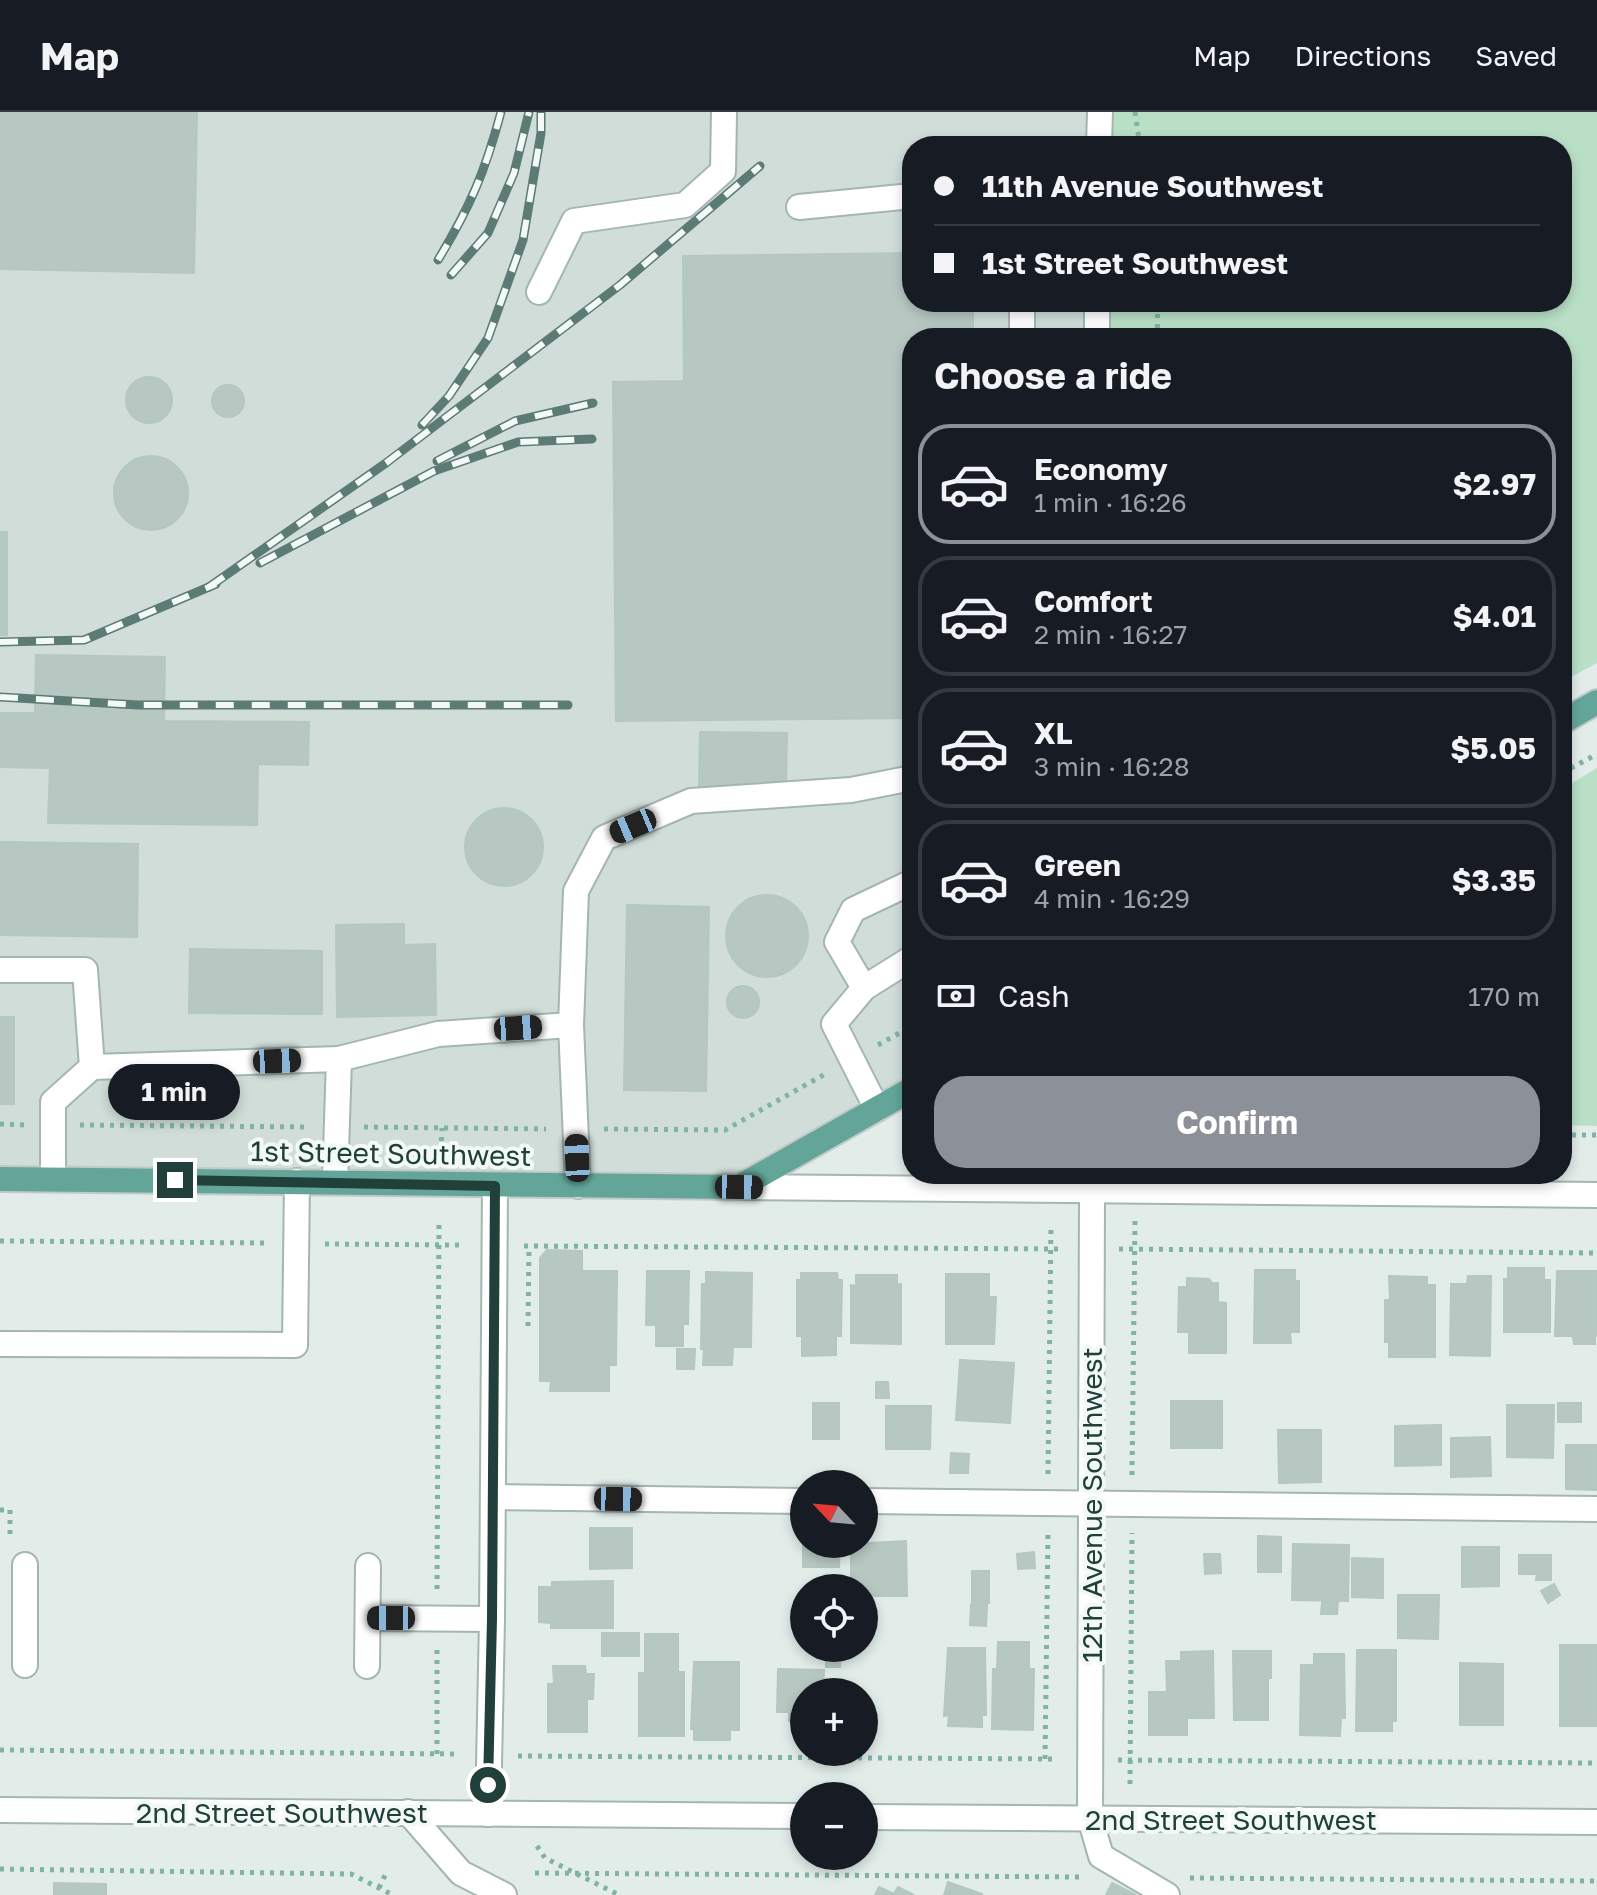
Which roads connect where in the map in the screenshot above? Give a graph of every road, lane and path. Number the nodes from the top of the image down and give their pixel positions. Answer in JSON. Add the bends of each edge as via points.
{"nodes":[{"id":1,"x":724,"y":112,"type":"edge"},
{"id":2,"x":1100,"y":112,"type":"edge"},
{"id":3,"x":1135,"y":112,"type":"edge"},
{"id":4,"x":1099,"y":136,"type":"edge"},
{"id":5,"x":1139,"y":136,"type":"edge"},
{"id":6,"x":902,"y":197,"type":"edge"},
{"id":7,"x":799,"y":207,"type":"dead end"},
{"id":8,"x":539,"y":292,"type":"dead end"},
{"id":9,"x":1597,"y":702,"type":"edge"},
{"id":10,"x":1572,"y":716,"type":"edge"},
{"id":11,"x":1597,"y":754,"type":"edge"},
{"id":12,"x":1572,"y":768,"type":"edge"},
{"id":13,"x":902,"y":780,"type":"edge"},
{"id":14,"x":902,"y":887,"type":"edge"},
{"id":15,"x":902,"y":964,"type":"edge"},
{"id":16,"x":0,"y":970,"type":"edge"},
{"id":17,"x":864,"y":988,"type":"junction"},
{"id":18,"x":571,"y":1025,"type":"junction"},
{"id":19,"x":902,"y":1032,"type":"edge"},
{"id":20,"x":339,"y":1059,"type":"junction"},
{"id":21,"x":852,"y":1059,"type":"junction"},
{"id":22,"x":92,"y":1067,"type":"junction"},
{"id":23,"x":902,"y":1095,"type":"edge"},
{"id":24,"x":877,"y":1109,"type":"junction"},
{"id":25,"x":0,"y":1124,"type":"edge"},
{"id":26,"x":53,"y":1125,"type":"junction"},
{"id":27,"x":336,"y":1127,"type":"junction"},
{"id":28,"x":442,"y":1128,"type":"junction"},
{"id":29,"x":575,"y":1129,"type":"junction"},
{"id":30,"x":1572,"y":1135,"type":"edge"},
{"id":31,"x":1597,"y":1135,"type":"edge"},
{"id":32,"x":441,"y":1151,"type":"dead end"},
{"id":33,"x":0,"y":1179,"type":"edge"},
{"id":34,"x":53,"y":1179,"type":"junction"},
{"id":35,"x":297,"y":1181,"type":"junction"},
{"id":36,"x":335,"y":1182,"type":"junction"},
{"id":37,"x":1388,"y":1184,"type":"edge"},
{"id":38,"x":495,"y":1186,"type":"junction"},
{"id":39,"x":578,"y":1186,"type":"junction"},
{"id":40,"x":739,"y":1187,"type":"junction"},
{"id":41,"x":1092,"y":1192,"type":"junction"},
{"id":42,"x":1597,"y":1195,"type":"edge"},
{"id":43,"x":439,"y":1222,"type":"dead end"},
{"id":44,"x":0,"y":1241,"type":"edge"},
{"id":45,"x":296,"y":1243,"type":"junction"},
{"id":46,"x":439,"y":1245,"type":"junction"},
{"id":47,"x":462,"y":1245,"type":"dead end"},
{"id":48,"x":519,"y":1246,"type":"dead end"},
{"id":49,"x":1070,"y":1249,"type":"dead end"},
{"id":50,"x":1118,"y":1249,"type":"dead end"},
{"id":51,"x":1597,"y":1253,"type":"edge"},
{"id":52,"x":0,"y":1344,"type":"edge"},
{"id":53,"x":493,"y":1497,"type":"junction"},
{"id":54,"x":790,"y":1501,"type":"edge"},
{"id":55,"x":878,"y":1501,"type":"edge"},
{"id":56,"x":1091,"y":1504,"type":"junction"},
{"id":57,"x":1597,"y":1509,"type":"edge"},
{"id":58,"x":25,"y":1565,"type":"dead end"},
{"id":59,"x":368,"y":1566,"type":"dead end"},
{"id":60,"x":368,"y":1618,"type":"junction"},
{"id":61,"x":437,"y":1619,"type":"junction"},
{"id":62,"x":492,"y":1619,"type":"junction"},
{"id":63,"x":25,"y":1665,"type":"dead end"},
{"id":64,"x":367,"y":1666,"type":"dead end"},
{"id":65,"x":0,"y":1750,"type":"edge"},
{"id":66,"x":437,"y":1754,"type":"junction"},
{"id":67,"x":460,"y":1754,"type":"dead end"},
{"id":68,"x":513,"y":1756,"type":"dead end"},
{"id":69,"x":1057,"y":1759,"type":"dead end"},
{"id":70,"x":1113,"y":1760,"type":"dead end"},
{"id":71,"x":1597,"y":1763,"type":"edge"},
{"id":72,"x":0,"y":1810,"type":"edge"},
{"id":73,"x":408,"y":1812,"type":"junction"},
{"id":74,"x":488,"y":1814,"type":"junction"},
{"id":75,"x":790,"y":1816,"type":"edge"},
{"id":76,"x":878,"y":1817,"type":"edge"},
{"id":77,"x":1090,"y":1818,"type":"junction"},
{"id":78,"x":1597,"y":1822,"type":"edge"},
{"id":79,"x":537,"y":1846,"type":"dead end"},
{"id":80,"x":0,"y":1869,"type":"edge"},
{"id":81,"x":387,"y":1871,"type":"dead end"},
{"id":82,"x":535,"y":1873,"type":"dead end"},
{"id":83,"x":576,"y":1873,"type":"junction"},
{"id":84,"x":1135,"y":1877,"type":"junction"},
{"id":85,"x":1597,"y":1881,"type":"edge"},
{"id":86,"x":379,"y":1888,"type":"junction"},
{"id":87,"x":393,"y":1895,"type":"edge"},
{"id":88,"x":504,"y":1895,"type":"edge"},
{"id":89,"x":619,"y":1895,"type":"edge"},
{"id":90,"x":1167,"y":1895,"type":"edge"}],
"edges":[{"from":1,"to":8,"type":"street","via":[[723,171],[685,205],[574,221]]},
{"from":2,"to":4,"type":"street"},
{"from":3,"to":5,"type":"path"},
{"from":6,"to":7,"type":"street"},
{"from":9,"to":10,"type":"main road"},
{"from":11,"to":12,"type":"path"},
{"from":13,"to":18,"type":"street","via":[[851,790],[691,801],[604,838],[576,891]]},
{"from":14,"to":17,"type":"street","via":[[853,910],[837,942]]},
{"from":15,"to":17,"type":"street"},
{"from":16,"to":22,"type":"street","via":[[85,970]]},
{"from":17,"to":21,"type":"street","via":[[834,1024]]},
{"from":18,"to":20,"type":"street","via":[[438,1034]]},
{"from":18,"to":29,"type":"street"},
{"from":19,"to":21,"type":"path"},
{"from":20,"to":22,"type":"street"},
{"from":20,"to":27,"type":"street"},
{"from":21,"to":24,"type":"street"},
{"from":21,"to":29,"type":"path","via":[[725,1130]]},
{"from":22,"to":26,"type":"street","via":[[53,1102]]},
{"from":23,"to":24,"type":"main road"},
{"from":24,"to":40,"type":"main road"},
{"from":25,"to":26,"type":"path"},
{"from":26,"to":27,"type":"path"},
{"from":26,"to":34,"type":"street"},
{"from":27,"to":28,"type":"path"},
{"from":27,"to":36,"type":"street"},
{"from":28,"to":29,"type":"path"},
{"from":28,"to":32,"type":"path"},
{"from":29,"to":39,"type":"street"},
{"from":30,"to":31,"type":"path"},
{"from":33,"to":34,"type":"main road","name":"1st Street Southwest"},
{"from":34,"to":35,"type":"main road","name":"1st Street Southwest"},
{"from":35,"to":36,"type":"main road","name":"1st Street Southwest"},
{"from":35,"to":45,"type":"street"},
{"from":36,"to":38,"type":"main road","name":"1st Street Southwest"},
{"from":37,"to":41,"type":"street","name":"1st Street Southwest"},
{"from":37,"to":42,"type":"street","name":"1st Street Southwest"},
{"from":38,"to":39,"type":"main road","name":"1st Street Southwest"},
{"from":38,"to":53,"type":"street"},
{"from":39,"to":40,"type":"main road","name":"1st Street Southwest"},
{"from":40,"to":41,"type":"street","name":"1st Street Southwest"},
{"from":41,"to":56,"type":"street","name":"12th Avenue Southwest"},
{"from":43,"to":46,"type":"path"},
{"from":44,"to":45,"type":"path"},
{"from":45,"to":46,"type":"path"},
{"from":45,"to":52,"type":"street","via":[[295,1345]]},
{"from":46,"to":47,"type":"path"},
{"from":46,"to":61,"type":"path"},
{"from":48,"to":49,"type":"path"},
{"from":50,"to":51,"type":"path"},
{"from":53,"to":54,"type":"street"},
{"from":53,"to":62,"type":"street"},
{"from":55,"to":56,"type":"street"},
{"from":56,"to":57,"type":"street"},
{"from":56,"to":77,"type":"street","name":"12th Avenue Southwest"},
{"from":58,"to":63,"type":"street"},
{"from":59,"to":60,"type":"street"},
{"from":60,"to":61,"type":"street"},
{"from":60,"to":64,"type":"street"},
{"from":61,"to":62,"type":"street"},
{"from":61,"to":66,"type":"path"},
{"from":62,"to":74,"type":"street"},
{"from":65,"to":66,"type":"path"},
{"from":66,"to":67,"type":"path"},
{"from":68,"to":69,"type":"path"},
{"from":70,"to":71,"type":"path"},
{"from":72,"to":73,"type":"street","name":"2nd Street Southwest"},
{"from":73,"to":74,"type":"street","name":"2nd Street Southwest"},
{"from":73,"to":88,"type":"street","via":[[461,1873]]},
{"from":74,"to":75,"type":"street","name":"2nd Street Southwest"},
{"from":76,"to":77,"type":"street","name":"2nd Street Southwest"},
{"from":77,"to":78,"type":"street","name":"2nd Street Southwest"},
{"from":77,"to":84,"type":"street","name":"12th Avenue Southwest","via":[[1101,1856]]},
{"from":79,"to":83,"type":"path","via":[[545,1858]]},
{"from":80,"to":86,"type":"path","via":[[351,1874]]},
{"from":81,"to":86,"type":"path"},
{"from":82,"to":83,"type":"path"},
{"from":83,"to":84,"type":"path"},
{"from":83,"to":89,"type":"path"},
{"from":84,"to":85,"type":"path"},
{"from":84,"to":90,"type":"street","name":"12th Avenue Southwest"},
{"from":86,"to":87,"type":"path"}]}
